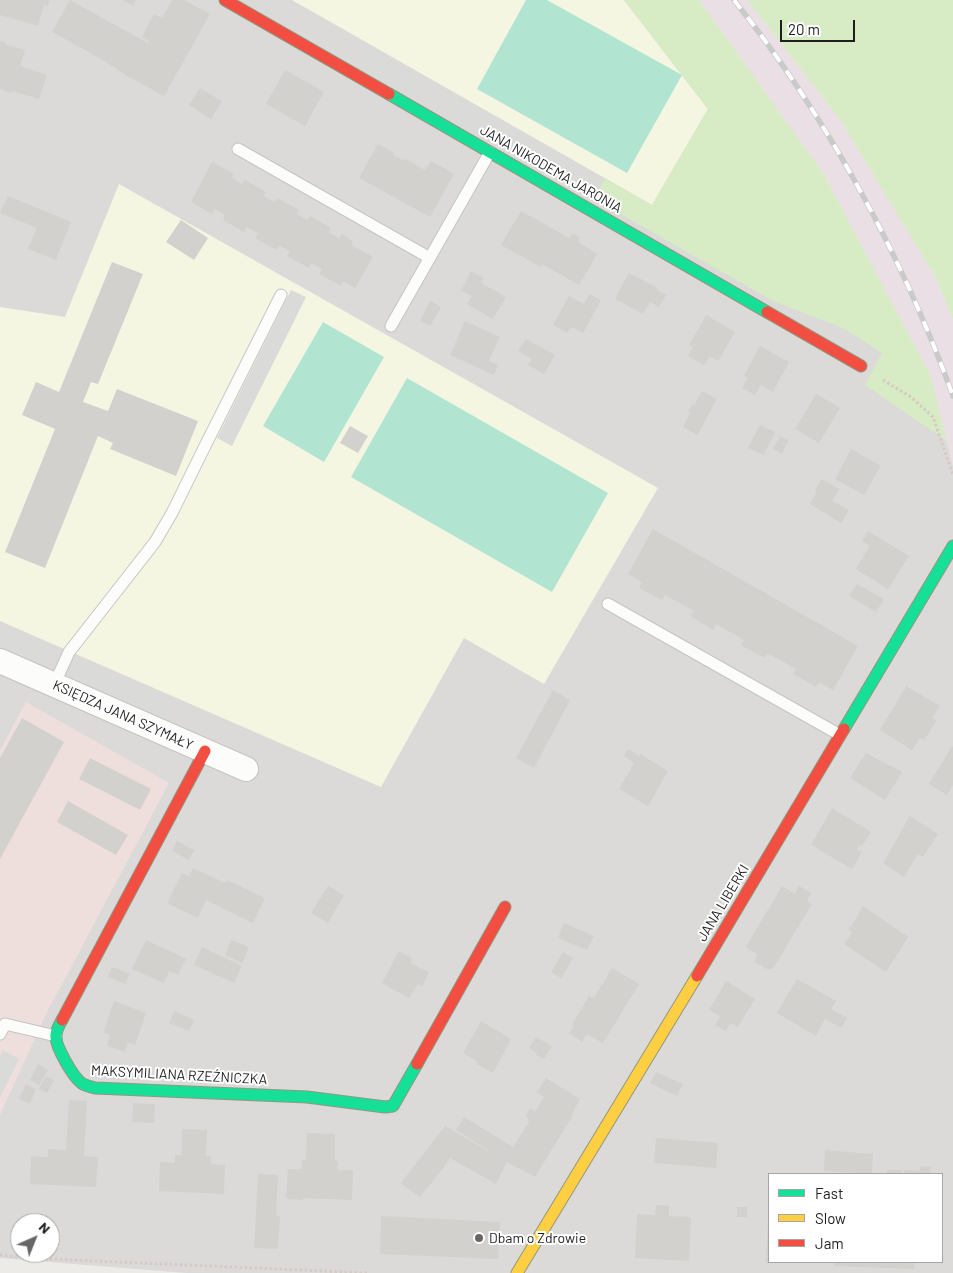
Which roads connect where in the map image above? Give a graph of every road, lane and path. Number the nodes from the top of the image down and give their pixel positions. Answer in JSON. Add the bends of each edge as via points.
{"nodes":[{"id":1,"x":224,"y":0,"type":"edge"},
{"id":2,"x":238,"y":149,"type":"dead end"},
{"id":3,"x":490,"y":152,"type":"junction"},
{"id":4,"x":430,"y":258,"type":"junction"},
{"id":5,"x":281,"y":295,"type":"dead end"},
{"id":6,"x":391,"y":326,"type":"dead end"},
{"id":7,"x":861,"y":366,"type":"joint"},
{"id":8,"x":953,"y":475,"type":"edge"},
{"id":9,"x":953,"y":546,"type":"edge"},
{"id":10,"x":608,"y":604,"type":"dead end"},
{"id":11,"x":0,"y":661,"type":"edge"},
{"id":12,"x":54,"y":685,"type":"junction"},
{"id":13,"x":840,"y":735,"type":"junction"},
{"id":14,"x":205,"y":751,"type":"junction"},
{"id":15,"x":246,"y":769,"type":"dead end"},
{"id":16,"x":505,"y":907,"type":"dead end"},
{"id":17,"x":2,"y":1026,"type":"edge"},
{"id":18,"x":56,"y":1036,"type":"junction"},
{"id":19,"x":0,"y":1254,"type":"edge"},
{"id":20,"x":369,"y":1273,"type":"edge"},
{"id":21,"x":517,"y":1273,"type":"edge"}],
"edges":[{"from":1,"to":3,"type":"street","name":"JANA NIKODEMA JARONIA"},
{"from":2,"to":4,"type":"lane"},
{"from":3,"to":4,"type":"lane"},
{"from":3,"to":7,"type":"street","name":"JANA NIKODEMA JARONIA"},
{"from":4,"to":6,"type":"lane"},
{"from":5,"to":12,"type":"lane","via":[[172,513],[155,542],[69,652]]},
{"from":7,"to":8,"type":"path","via":[[911,397],[933,418]]},
{"from":9,"to":13,"type":"street","name":"JANA LIBERKI"},
{"from":10,"to":13,"type":"lane"},
{"from":11,"to":12,"type":"street","name":"KSIĘDZA JANA SZYMAŁY"},
{"from":12,"to":14,"type":"street","name":"KSIĘDZA JANA SZYMAŁY"},
{"from":13,"to":21,"type":"street","name":"JANA LIBERKI"},
{"from":14,"to":15,"type":"street","name":"KSIĘDZA JANA SZYMAŁY"},
{"from":14,"to":18,"type":"street"},
{"from":16,"to":18,"type":"street","name":"MAKSYMILIANA RZEŹNICZKA","via":[[393,1106],[306,1097],[95,1088],[76,1078],[57,1044]]},
{"from":17,"to":18,"type":"lane"},
{"from":19,"to":20,"type":"path","via":[[26,1258]]}]}
